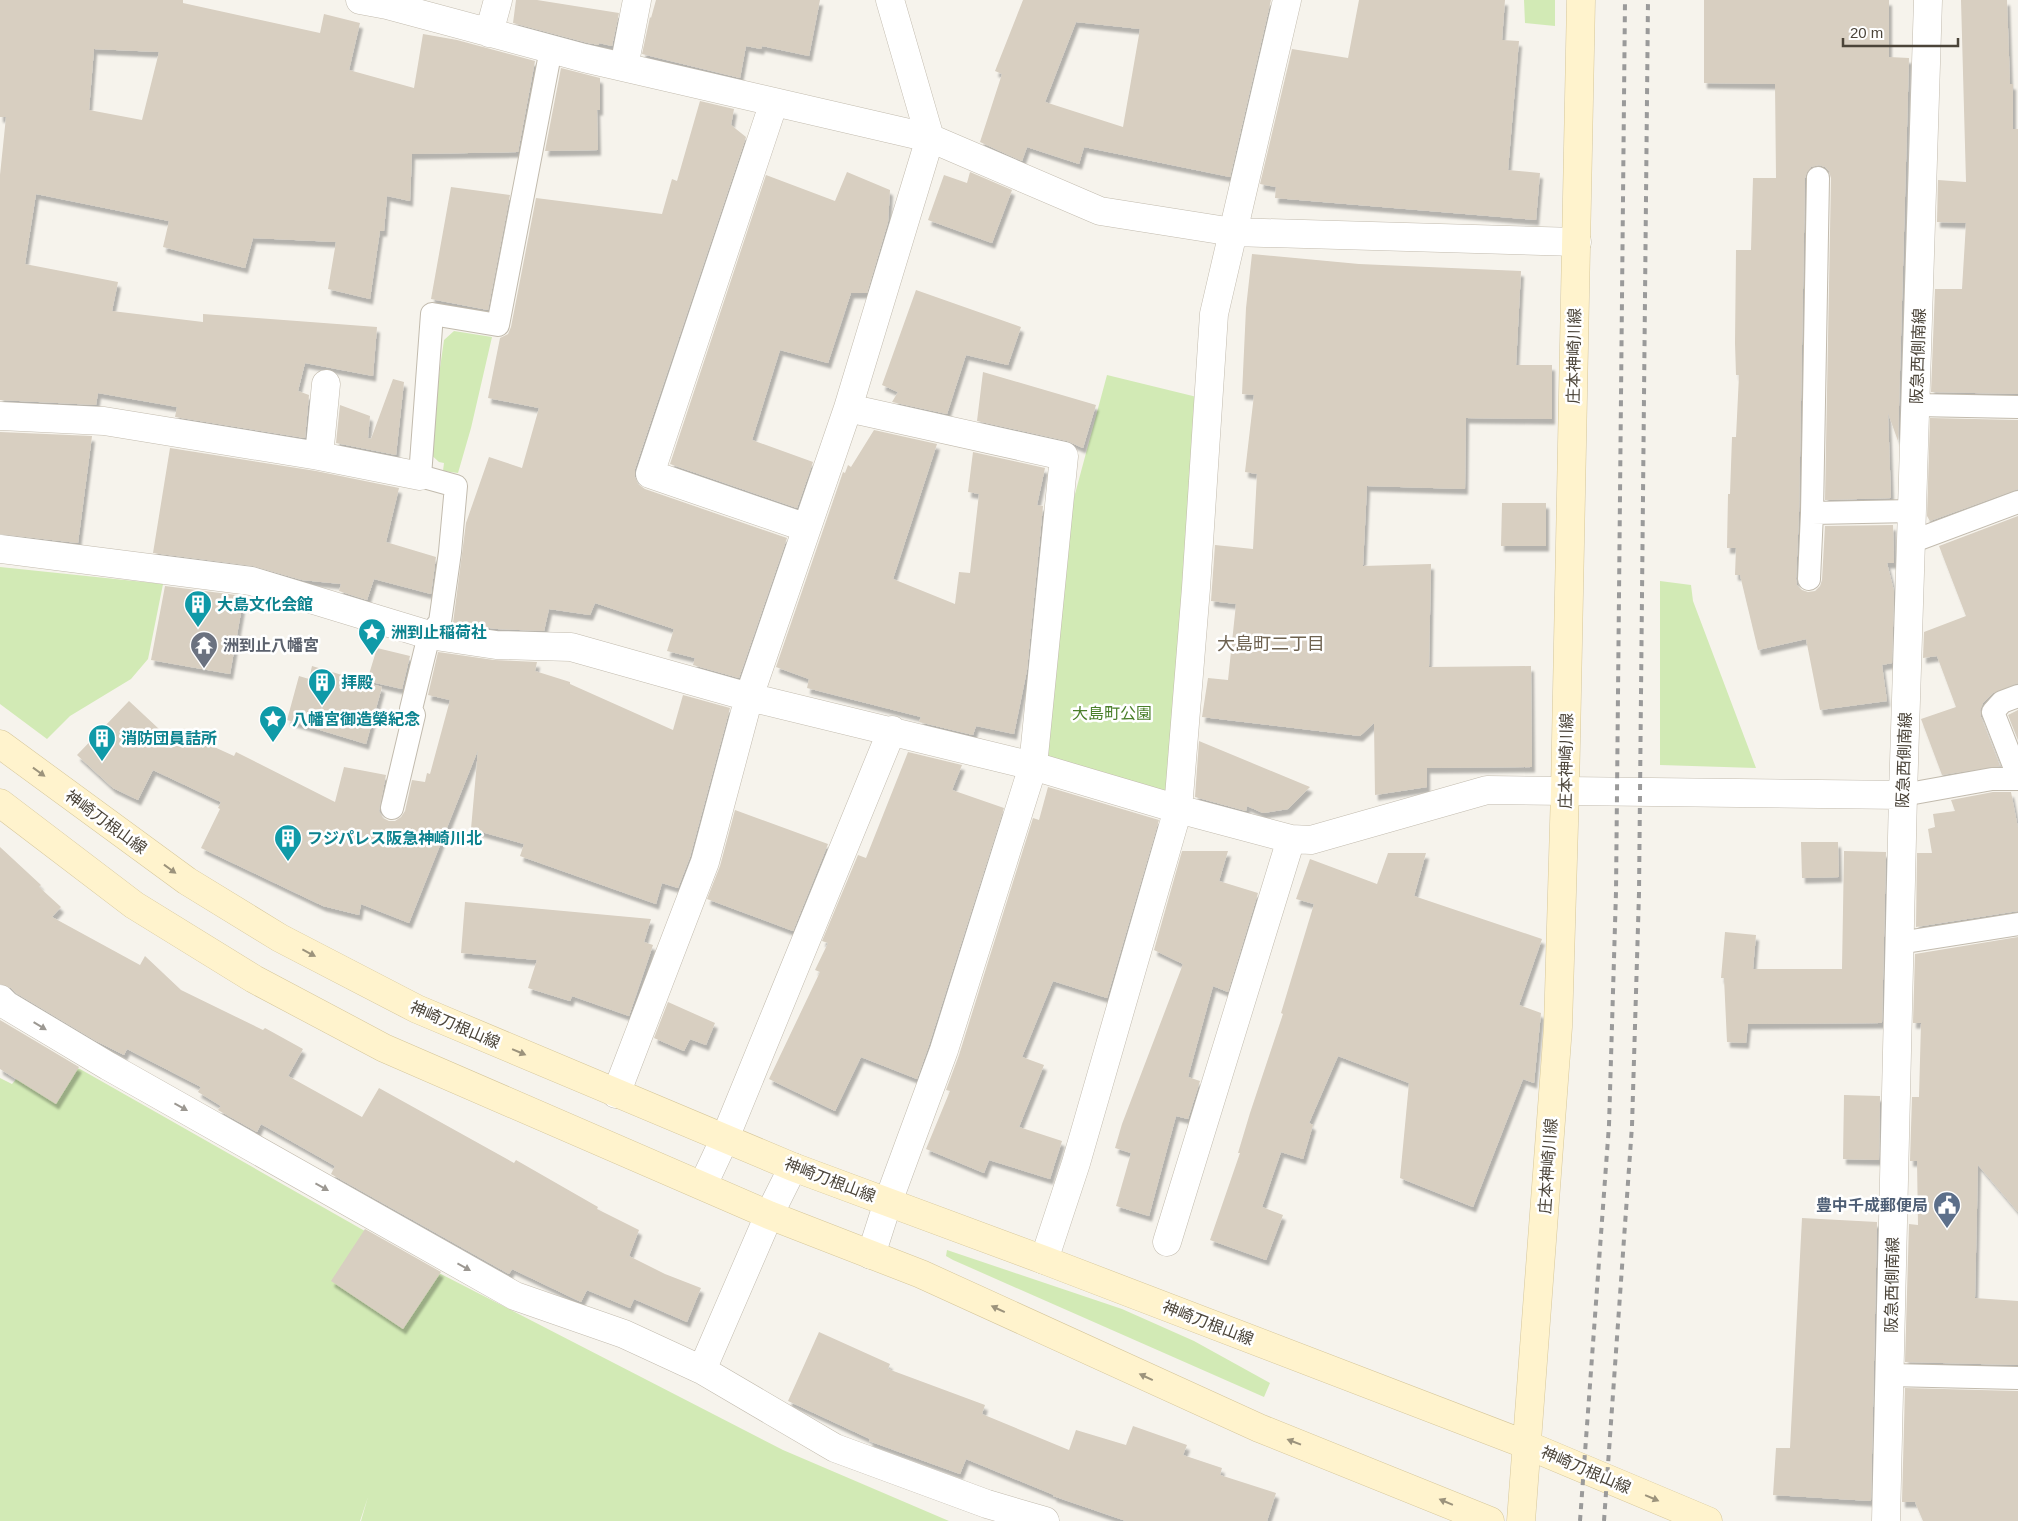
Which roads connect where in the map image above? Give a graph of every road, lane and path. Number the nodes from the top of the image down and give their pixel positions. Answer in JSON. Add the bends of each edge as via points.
{"nodes":[{"id":1,"x":360,"y":0,"type":"edge"},
{"id":2,"x":498,"y":0,"type":"edge"},
{"id":3,"x":637,"y":0,"type":"edge"},
{"id":4,"x":890,"y":0,"type":"edge"},
{"id":5,"x":1287,"y":0,"type":"edge"},
{"id":6,"x":1581,"y":0,"type":"edge"},
{"id":7,"x":1928,"y":0,"type":"edge"},
{"id":8,"x":489,"y":32,"type":"junction"},
{"id":9,"x":551,"y":49,"type":"junction"},
{"id":10,"x":624,"y":67,"type":"junction"},
{"id":11,"x":774,"y":102,"type":"junction"},
{"id":12,"x":930,"y":138,"type":"junction"},
{"id":13,"x":1818,"y":178,"type":"dead end"},
{"id":14,"x":1233,"y":232,"type":"junction"},
{"id":15,"x":1576,"y":242,"type":"junction"},
{"id":16,"x":326,"y":384,"type":"dead end"},
{"id":17,"x":1916,"y":405,"type":"junction"},
{"id":18,"x":2018,"y":407,"type":"edge"},
{"id":19,"x":848,"y":408,"type":"junction"},
{"id":20,"x":0,"y":416,"type":"edge"},
{"id":21,"x":319,"y":456,"type":"junction"},
{"id":22,"x":420,"y":476,"type":"junction"},
{"id":23,"x":2018,"y":502,"type":"edge"},
{"id":24,"x":1913,"y":511,"type":"junction"},
{"id":25,"x":1812,"y":513,"type":"junction"},
{"id":26,"x":807,"y":528,"type":"junction"},
{"id":27,"x":1912,"y":542,"type":"junction"},
{"id":28,"x":0,"y":549,"type":"edge"},
{"id":29,"x":1809,"y":579,"type":"dead end"},
{"id":30,"x":429,"y":635,"type":"junction"},
{"id":31,"x":2018,"y":696,"type":"edge"},
{"id":32,"x":749,"y":697,"type":"junction"},
{"id":33,"x":892,"y":730,"type":"junction"},
{"id":34,"x":0,"y":744,"type":"edge"},
{"id":35,"x":1033,"y":766,"type":"junction"},
{"id":36,"x":2018,"y":778,"type":"edge"},
{"id":37,"x":1565,"y":791,"type":"junction"},
{"id":38,"x":1903,"y":795,"type":"junction"},
{"id":39,"x":0,"y":803,"type":"edge"},
{"id":40,"x":392,"y":808,"type":"dead end"},
{"id":41,"x":1178,"y":809,"type":"junction"},
{"id":42,"x":1291,"y":839,"type":"junction"},
{"id":43,"x":2018,"y":924,"type":"edge"},
{"id":44,"x":1899,"y":943,"type":"junction"},
{"id":45,"x":0,"y":999,"type":"edge"},
{"id":46,"x":616,"y":1094,"type":"junction"},
{"id":47,"x":725,"y":1138,"type":"junction"},
{"id":48,"x":793,"y":1167,"type":"junction"},
{"id":49,"x":702,"y":1185,"type":"junction"},
{"id":50,"x":888,"y":1202,"type":"junction"},
{"id":51,"x":769,"y":1214,"type":"junction"},
{"id":52,"x":1167,"y":1242,"type":"dead end"},
{"id":53,"x":871,"y":1255,"type":"junction"},
{"id":54,"x":1044,"y":1260,"type":"junction"},
{"id":55,"x":702,"y":1370,"type":"junction"},
{"id":56,"x":1890,"y":1375,"type":"junction"},
{"id":57,"x":2018,"y":1378,"type":"edge"},
{"id":58,"x":1527,"y":1445,"type":"junction"},
{"id":59,"x":1045,"y":1521,"type":"edge"},
{"id":60,"x":1490,"y":1521,"type":"edge"},
{"id":61,"x":1521,"y":1521,"type":"edge"},
{"id":62,"x":1708,"y":1521,"type":"edge"},
{"id":63,"x":1886,"y":1521,"type":"edge"}],
"edges":[{"from":1,"to":8,"type":"street"},
{"from":2,"to":8,"type":"street"},
{"from":3,"to":10,"type":"street"},
{"from":4,"to":12,"type":"street"},
{"from":5,"to":14,"type":"street"},
{"from":6,"to":15,"type":"street","name":"庄本神崎川線"},
{"from":7,"to":17,"type":"street","name":"阪急西側南線"},
{"from":8,"to":9,"type":"street"},
{"from":9,"to":10,"type":"street"},
{"from":9,"to":22,"type":"lane","via":[[498,325],[432,314]]},
{"from":10,"to":11,"type":"street"},
{"from":11,"to":12,"type":"street"},
{"from":11,"to":26,"type":"street","via":[[650,474]]},
{"from":12,"to":14,"type":"street","via":[[1100,212]]},
{"from":12,"to":19,"type":"street"},
{"from":13,"to":25,"type":"lane"},
{"from":14,"to":15,"type":"street"},
{"from":14,"to":41,"type":"street","via":[[1214,314]]},
{"from":15,"to":37,"type":"street","name":"庄本神崎川線"},
{"from":16,"to":21,"type":"street"},
{"from":17,"to":18,"type":"lane"},
{"from":17,"to":24,"type":"street","name":"阪急西側南線"},
{"from":19,"to":26,"type":"street"},
{"from":19,"to":35,"type":"street","via":[[1064,456]]},
{"from":20,"to":21,"type":"street","via":[[104,422]]},
{"from":21,"to":22,"type":"street"},
{"from":22,"to":30,"type":"lane","via":[[456,486],[440,622]]},
{"from":23,"to":27,"type":"lane"},
{"from":24,"to":25,"type":"lane"},
{"from":24,"to":27,"type":"street","name":"阪急西側南線"},
{"from":25,"to":29,"type":"lane"},
{"from":26,"to":32,"type":"street"},
{"from":27,"to":38,"type":"street","name":"阪急西側南線"},
{"from":28,"to":30,"type":"street","via":[[251,580]]},
{"from":30,"to":32,"type":"street","via":[[496,645],[571,647]]},
{"from":30,"to":40,"type":"lane"},
{"from":31,"to":36,"type":"lane","via":[[2002,702],[1994,712]]},
{"from":32,"to":33,"type":"street"},
{"from":32,"to":46,"type":"street","via":[[705,862]]},
{"from":33,"to":35,"type":"street"},
{"from":33,"to":47,"type":"street"},
{"from":34,"to":46,"type":"street","name":"神崎刀根山線","one_way":true,"via":[[187,881],[280,938],[417,1009]]},
{"from":35,"to":41,"type":"street"},
{"from":35,"to":50,"type":"street","via":[[944,1050]]},
{"from":36,"to":38,"type":"lane","via":[[1992,779]]},
{"from":37,"to":38,"type":"street"},
{"from":37,"to":42,"type":"street","via":[[1487,790],[1311,840]]},
{"from":37,"to":58,"type":"street","name":"庄本神崎川線","via":[[1558,1026]]},
{"from":38,"to":44,"type":"street","name":"阪急西側南線"},
{"from":39,"to":49,"type":"street","via":[[134,905],[254,979],[384,1048]]},
{"from":41,"to":42,"type":"street"},
{"from":41,"to":54,"type":"street","via":[[1076,1163]]},
{"from":42,"to":52,"type":"street"},
{"from":43,"to":44,"type":"lane"},
{"from":44,"to":56,"type":"street","name":"阪急西側南線"},
{"from":45,"to":55,"type":"street","one_way":true,"via":[[108,1066],[515,1296],[624,1334]]},
{"from":46,"to":47,"type":"street","name":"神崎刀根山線"},
{"from":47,"to":48,"type":"street","name":"神崎刀根山線"},
{"from":47,"to":49,"type":"street"},
{"from":48,"to":50,"type":"street","name":"神崎刀根山線"},
{"from":48,"to":51,"type":"street"},
{"from":49,"to":51,"type":"street"},
{"from":50,"to":53,"type":"street"},
{"from":50,"to":54,"type":"street","name":"神崎刀根山線"},
{"from":51,"to":53,"type":"street"},
{"from":51,"to":55,"type":"street"},
{"from":60,"to":53,"type":"street","one_way":true,"via":[[1259,1428],[921,1274]]},
{"from":54,"to":58,"type":"street","name":"神崎刀根山線"},
{"from":55,"to":59,"type":"street","via":[[835,1448],[987,1504]]},
{"from":56,"to":57,"type":"lane"},
{"from":56,"to":63,"type":"street","name":"阪急西側南線"},
{"from":58,"to":61,"type":"street","name":"庄本神崎川線"},
{"from":58,"to":62,"type":"street","name":"神崎刀根山線","one_way":true}]}
